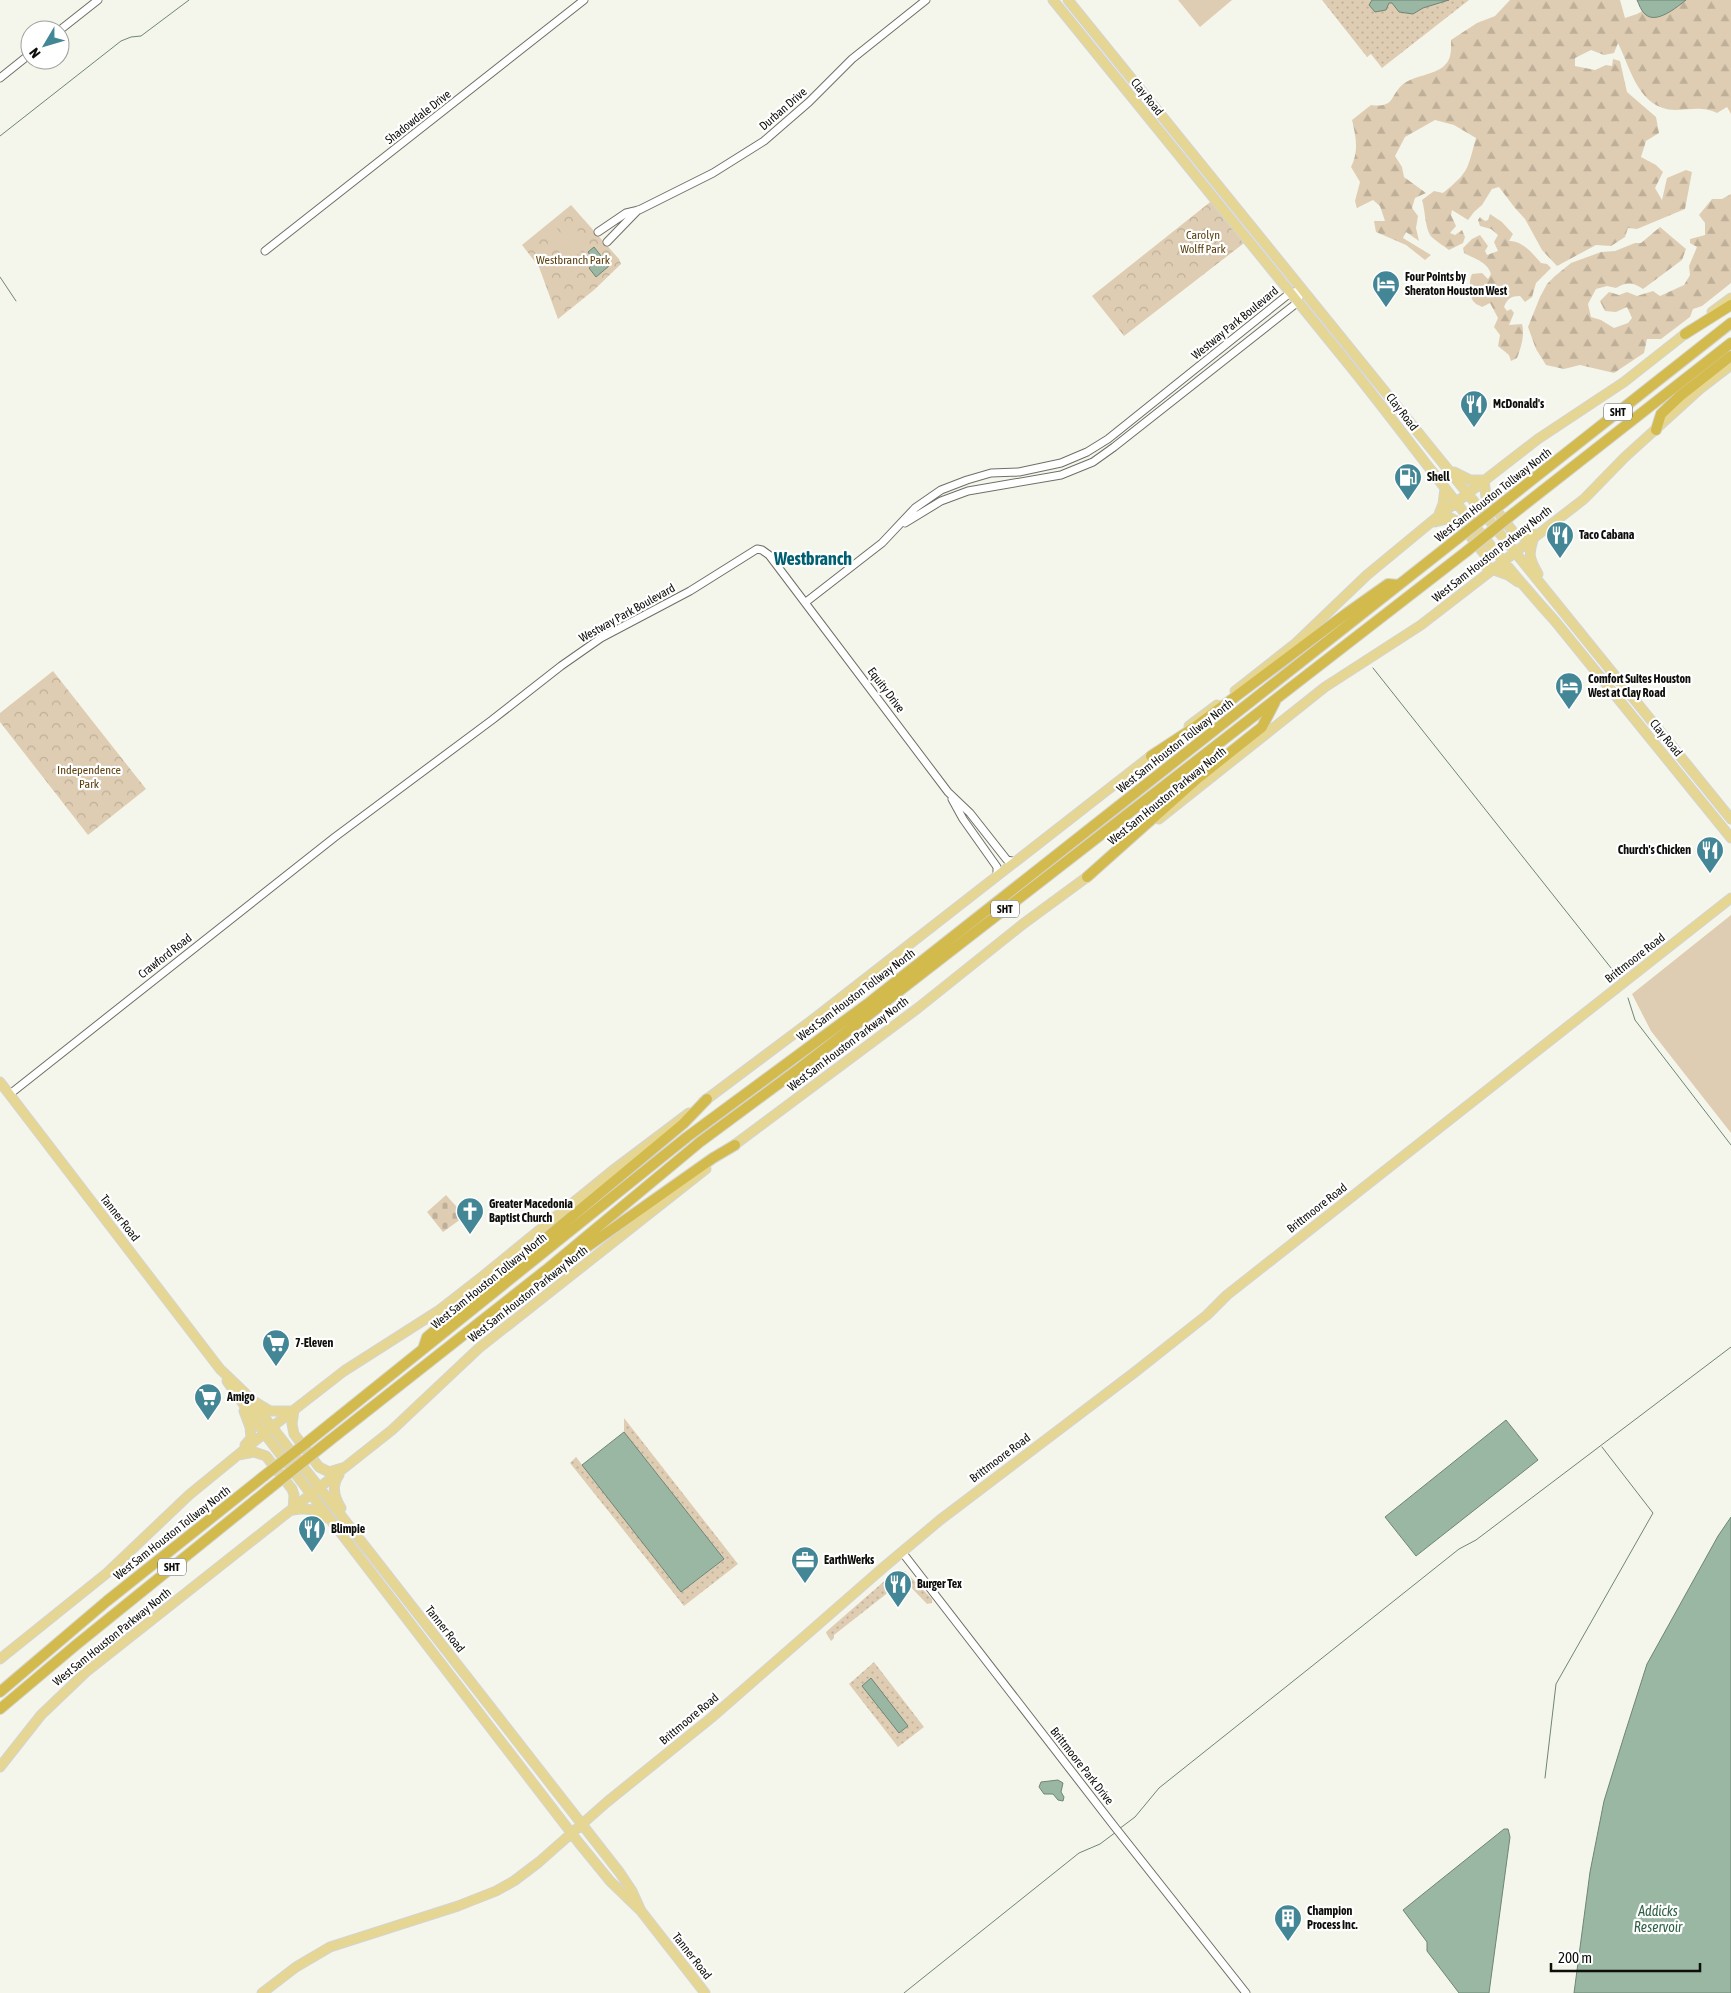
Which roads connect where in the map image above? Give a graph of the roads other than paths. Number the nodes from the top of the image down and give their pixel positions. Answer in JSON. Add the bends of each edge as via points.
{"nodes":[{"id":1,"x":98,"y":0,"type":"edge"},
{"id":2,"x":584,"y":0,"type":"edge"},
{"id":3,"x":926,"y":0,"type":"edge"},
{"id":4,"x":1054,"y":0,"type":"edge"},
{"id":5,"x":1069,"y":1,"type":"edge"},
{"id":6,"x":1061,"y":9,"type":"junction"},
{"id":7,"x":70,"y":22,"type":"edge"},
{"id":8,"x":20,"y":62,"type":"edge"},
{"id":9,"x":1124,"y":69,"type":"junction"},
{"id":10,"x":1115,"y":76,"type":"junction"},
{"id":11,"x":0,"y":78,"type":"edge"},
{"id":12,"x":1174,"y":130,"type":"junction"},
{"id":13,"x":1165,"y":138,"type":"junction"},
{"id":14,"x":1219,"y":186,"type":"junction"},
{"id":15,"x":1210,"y":194,"type":"junction"},
{"id":16,"x":639,"y":210,"type":"junction"},
{"id":17,"x":598,"y":232,"type":"dead end"},
{"id":18,"x":608,"y":242,"type":"dead end"},
{"id":19,"x":265,"y":251,"type":"dead end"},
{"id":20,"x":1303,"y":290,"type":"junction"},
{"id":21,"x":1290,"y":293,"type":"junction"},
{"id":22,"x":1731,"y":298,"type":"edge"},
{"id":23,"x":1298,"y":302,"type":"junction"},
{"id":24,"x":1731,"y":305,"type":"edge"},
{"id":25,"x":1731,"y":323,"type":"edge"},
{"id":26,"x":1685,"y":334,"type":"junction"},
{"id":27,"x":1731,"y":343,"type":"edge"},
{"id":28,"x":1731,"y":356,"type":"edge"},
{"id":29,"x":1363,"y":364,"type":"junction"},
{"id":30,"x":1731,"y":365,"type":"edge"},
{"id":31,"x":1354,"y":371,"type":"junction"},
{"id":32,"x":1413,"y":427,"type":"junction"},
{"id":33,"x":1656,"y":430,"type":"junction"},
{"id":34,"x":1404,"y":434,"type":"junction"},
{"id":35,"x":1448,"y":468,"type":"junction"},
{"id":36,"x":1484,"y":480,"type":"junction"},
{"id":37,"x":1445,"y":488,"type":"junction"},
{"id":38,"x":1468,"y":492,"type":"junction"},
{"id":39,"x":1456,"y":502,"type":"junction"},
{"id":40,"x":1436,"y":518,"type":"junction"},
{"id":41,"x":1427,"y":525,"type":"junction"},
{"id":42,"x":898,"y":527,"type":"junction"},
{"id":43,"x":1537,"y":535,"type":"junction"},
{"id":44,"x":1515,"y":553,"type":"junction"},
{"id":45,"x":1505,"y":561,"type":"junction"},
{"id":46,"x":1491,"y":572,"type":"junction"},
{"id":47,"x":1399,"y":585,"type":"junction"},
{"id":48,"x":1529,"y":592,"type":"junction"},
{"id":49,"x":1548,"y":592,"type":"junction"},
{"id":50,"x":806,"y":602,"type":"junction"},
{"id":51,"x":1584,"y":636,"type":"junction"},
{"id":52,"x":1574,"y":644,"type":"junction"},
{"id":53,"x":1276,"y":700,"type":"junction"},
{"id":54,"x":1151,"y":756,"type":"junction"},
{"id":55,"x":1708,"y":790,"type":"junction"},
{"id":56,"x":948,"y":792,"type":"junction"},
{"id":57,"x":1699,"y":799,"type":"junction"},
{"id":58,"x":1731,"y":819,"type":"edge"},
{"id":59,"x":335,"y":837,"type":"joint"},
{"id":60,"x":1731,"y":838,"type":"edge"},
{"id":61,"x":1016,"y":862,"type":"junction"},
{"id":62,"x":998,"y":876,"type":"junction"},
{"id":63,"x":1087,"y":877,"type":"junction"},
{"id":64,"x":1731,"y":898,"type":"edge"},
{"id":65,"x":0,"y":1082,"type":"edge"},
{"id":66,"x":10,"y":1094,"type":"junction"},
{"id":67,"x":707,"y":1099,"type":"junction"},
{"id":68,"x":735,"y":1145,"type":"junction"},
{"id":69,"x":546,"y":1270,"type":"junction"},
{"id":70,"x":423,"y":1349,"type":"junction"},
{"id":71,"x":240,"y":1394,"type":"junction"},
{"id":72,"x":294,"y":1410,"type":"junction"},
{"id":73,"x":272,"y":1427,"type":"junction"},
{"id":74,"x":264,"y":1433,"type":"junction"},
{"id":75,"x":237,"y":1455,"type":"junction"},
{"id":76,"x":345,"y":1468,"type":"junction"},
{"id":77,"x":320,"y":1488,"type":"junction"},
{"id":78,"x":311,"y":1495,"type":"junction"},
{"id":79,"x":293,"y":1510,"type":"junction"},
{"id":80,"x":343,"y":1537,"type":"junction"},
{"id":81,"x":365,"y":1547,"type":"junction"},
{"id":82,"x":902,"y":1552,"type":"junction"},
{"id":83,"x":93,"y":1612,"type":"junction"},
{"id":84,"x":0,"y":1658,"type":"edge"},
{"id":85,"x":0,"y":1685,"type":"edge"},
{"id":86,"x":0,"y":1692,"type":"edge"},
{"id":87,"x":0,"y":1709,"type":"edge"},
{"id":88,"x":0,"y":1767,"type":"edge"},
{"id":89,"x":582,"y":1826,"type":"junction"},
{"id":90,"x":573,"y":1833,"type":"junction"},
{"id":91,"x":641,"y":1911,"type":"junction"},
{"id":92,"x":262,"y":1993,"type":"edge"},
{"id":93,"x":705,"y":1993,"type":"edge"},
{"id":94,"x":1246,"y":1993,"type":"edge"}],
"edges":[{"from":1,"to":7,"type":"street"},
{"from":2,"to":19,"type":"street","name":"Shadowdale Drive"},
{"from":3,"to":16,"type":"street","name":"Durban Drive","via":[[852,59],[764,141],[713,173]]},
{"from":4,"to":6,"type":"main road","name":"Clay Road"},
{"from":5,"to":6,"type":"main road"},
{"from":5,"to":9,"type":"main road","name":"Clay Road"},
{"from":6,"to":10,"type":"main road","name":"Clay Road"},
{"from":8,"to":11,"type":"street"},
{"from":9,"to":10,"type":"main road"},
{"from":9,"to":12,"type":"main road","name":"Clay Road"},
{"from":10,"to":13,"type":"main road","name":"Clay Road"},
{"from":12,"to":13,"type":"main road"},
{"from":12,"to":14,"type":"main road","name":"Clay Road"},
{"from":13,"to":15,"type":"main road","name":"Clay Road"},
{"from":14,"to":15,"type":"main road"},
{"from":14,"to":20,"type":"main road","name":"Clay Road"},
{"from":15,"to":21,"type":"main road","name":"Clay Road"},
{"from":16,"to":17,"type":"street","name":"Durban Drive","via":[[626,213]]},
{"from":16,"to":18,"type":"street","name":"Durban Drive"},
{"from":20,"to":21,"type":"street","name":"Westway Park Boulevard"},
{"from":20,"to":23,"type":"street","name":"Westway Park Boulevard"},
{"from":20,"to":29,"type":"main road","name":"Clay Road"},
{"from":21,"to":23,"type":"main road","name":"Clay Road"},
{"from":21,"to":42,"type":"street","name":"Westway Park Boulevard","via":[[1108,439],[1087,452],[1061,464],[1019,472],[991,473],[941,490],[915,508]]},
{"from":22,"to":26,"type":"main road"},
{"from":23,"to":31,"type":"main road","name":"Clay Road"},
{"from":23,"to":42,"type":"street","name":"Westway Park Boulevard","via":[[1093,462],[1061,474],[968,490],[940,501]]},
{"from":24,"to":26,"type":"highway"},
{"from":25,"to":47,"type":"highway","name":"West Sam Houston Tollway North","number":"SHT","bridge":true},
{"from":26,"to":36,"type":"main road","via":[[1624,382],[1555,426]]},
{"from":27,"to":53,"type":"highway","name":"West Sam Houston Tollway North","number":"SHT","bridge":true},
{"from":28,"to":33,"type":"highway","via":[[1680,396],[1662,414]]},
{"from":29,"to":31,"type":"main road"},
{"from":29,"to":32,"type":"main road","name":"Clay Road"},
{"from":30,"to":33,"type":"main road","name":"West Sam Houston Parkway North"},
{"from":31,"to":34,"type":"main road","name":"Clay Road"},
{"from":32,"to":34,"type":"main road"},
{"from":32,"to":35,"type":"main road","name":"Clay Road"},
{"from":33,"to":43,"type":"main road","name":"West Sam Houston Parkway North","via":[[1584,499]]},
{"from":34,"to":37,"type":"main road","name":"Clay Road"},
{"from":35,"to":36,"type":"main road","via":[[1470,480]]},
{"from":35,"to":38,"type":"main road","name":"Clay Road"},
{"from":36,"to":38,"type":"main road"},
{"from":36,"to":43,"type":"main road","via":[[1486,497],[1514,533],[1527,537]]},
{"from":37,"to":39,"type":"main road","name":"Clay Road"},
{"from":37,"to":40,"type":"main road","via":[[1443,504]]},
{"from":38,"to":39,"type":"main road"},
{"from":38,"to":44,"type":"main road","name":"Clay Road"},
{"from":39,"to":40,"type":"main road"},
{"from":39,"to":45,"type":"main road","name":"Clay Road"},
{"from":40,"to":41,"type":"main road"},
{"from":41,"to":46,"type":"main road","via":[[1445,518],[1456,520],[1486,556]]},
{"from":41,"to":54,"type":"main road","via":[[1296,643]]},
{"from":42,"to":50,"type":"street","name":"Westway Park Boulevard"},
{"from":43,"to":44,"type":"main road","name":"West Sam Houston Parkway North"},
{"from":43,"to":49,"type":"main road","via":[[1529,551],[1530,559]]},
{"from":44,"to":45,"type":"main road","name":"West Sam Houston Parkway North"},
{"from":44,"to":49,"type":"main road","name":"Clay Road"},
{"from":45,"to":46,"type":"main road","name":"West Sam Houston Parkway North"},
{"from":45,"to":48,"type":"main road","name":"Clay Road"},
{"from":46,"to":48,"type":"main road","via":[[1514,579]]},
{"from":46,"to":63,"type":"main road","name":"West Sam Houston Parkway North","via":[[1421,625],[1305,703]]},
{"from":47,"to":54,"type":"highway","via":[[1388,584],[1353,608],[1195,727]]},
{"from":47,"to":70,"type":"highway","name":"West Sam Houston Tollway North","number":"SHT","via":[[870,1002],[673,1148]]},
{"from":48,"to":52,"type":"main road","name":"Clay Road"},
{"from":49,"to":51,"type":"main road","name":"Clay Road"},
{"from":50,"to":56,"type":"street","name":"Equity Drive"},
{"from":50,"to":59,"type":"street","name":"Westway Park Boulevard","via":[[769,555],[757,549],[682,595],[600,638]]},
{"from":51,"to":52,"type":"main road"},
{"from":51,"to":55,"type":"main road","name":"Clay Road"},
{"from":52,"to":57,"type":"main road","name":"Clay Road"},
{"from":53,"to":63,"type":"highway","via":[[1262,727],[1198,778]]},
{"from":53,"to":69,"type":"highway","name":"West Sam Houston Tollway North","number":"SHT","via":[[700,1142]]},
{"from":54,"to":61,"type":"main road"},
{"from":55,"to":57,"type":"main road"},
{"from":55,"to":58,"type":"main road","name":"Clay Road"},
{"from":56,"to":61,"type":"street","name":"Equity Drive","via":[[970,813],[1007,860]]},
{"from":56,"to":62,"type":"street","name":"Equity Drive","via":[[996,867]]},
{"from":57,"to":60,"type":"main road","name":"Clay Road"},
{"from":59,"to":66,"type":"street","name":"Crawford Road"},
{"from":61,"to":62,"type":"main road"},
{"from":62,"to":67,"type":"main road"},
{"from":63,"to":68,"type":"main road","name":"West Sam Houston Parkway North"},
{"from":64,"to":82,"type":"main road","name":"Brittmoore Road","via":[[1226,1295],[1207,1315]]},
{"from":65,"to":66,"type":"main road","name":"Tanner Road"},
{"from":66,"to":71,"type":"main road","name":"Tanner Road"},
{"from":67,"to":70,"type":"highway","via":[[683,1124],[426,1337]]},
{"from":67,"to":72,"type":"main road","via":[[438,1310],[344,1371]]},
{"from":68,"to":69,"type":"highway","via":[[552,1272]]},
{"from":68,"to":76,"type":"main road","name":"West Sam Houston Parkway North","via":[[479,1348],[392,1430]]},
{"from":69,"to":87,"type":"highway","name":"West Sam Houston Tollway North","number":"SHT","bridge":true,"via":[[269,1488]]},
{"from":70,"to":83,"type":"highway","name":"West Sam Houston Tollway North","number":"SHT","bridge":true},
{"from":71,"to":72,"type":"main road","via":[[270,1411]]},
{"from":71,"to":73,"type":"main road","name":"Tanner Road"},
{"from":71,"to":74,"type":"main road","name":"Tanner Road"},
{"from":71,"to":75,"type":"main road","via":[[251,1438]]},
{"from":72,"to":73,"type":"main road"},
{"from":72,"to":76,"type":"main road","via":[[294,1434],[319,1467],[329,1472]]},
{"from":73,"to":74,"type":"main road"},
{"from":73,"to":77,"type":"main road","name":"Tanner Road"},
{"from":74,"to":75,"type":"main road"},
{"from":74,"to":78,"type":"main road","name":"Tanner Road"},
{"from":75,"to":79,"type":"main road","via":[[254,1452],[266,1456],[292,1489]]},
{"from":75,"to":84,"type":"main road","via":[[177,1505],[107,1573]]},
{"from":76,"to":77,"type":"main road","name":"West Sam Houston Parkway North"},
{"from":76,"to":81,"type":"main road","via":[[336,1479],[334,1495]]},
{"from":77,"to":78,"type":"main road","name":"West Sam Houston Parkway North"},
{"from":77,"to":81,"type":"main road","name":"Tanner Road"},
{"from":78,"to":79,"type":"main road","name":"West Sam Houston Parkway North"},
{"from":78,"to":80,"type":"main road","name":"Tanner Road"},
{"from":79,"to":80,"type":"main road","via":[[311,1509],[322,1515]]},
{"from":79,"to":88,"type":"main road","name":"West Sam Houston Parkway North","via":[[67,1688]]},
{"from":80,"to":90,"type":"main road","name":"Tanner Road"},
{"from":81,"to":89,"type":"main road","name":"Tanner Road"},
{"from":82,"to":89,"type":"main road","name":"Brittmoore Road"},
{"from":82,"to":94,"type":"street","name":"Brittmoore Park Drive"},
{"from":83,"to":85,"type":"highway","number":"SHT"},
{"from":83,"to":86,"type":"highway","name":"West Sam Houston Tollway North","number":"SHT"},
{"from":89,"to":90,"type":"main road","name":"Brittmoore Road"},
{"from":89,"to":91,"type":"main road","name":"Tanner Road","via":[[632,1891]]},
{"from":90,"to":91,"type":"main road","name":"Tanner Road","via":[[610,1881]]},
{"from":90,"to":92,"type":"main road","name":"Brittmoore Road","via":[[518,1878],[496,1891],[330,1947],[296,1966]]},
{"from":91,"to":93,"type":"main road","name":"Tanner Road"}]}
